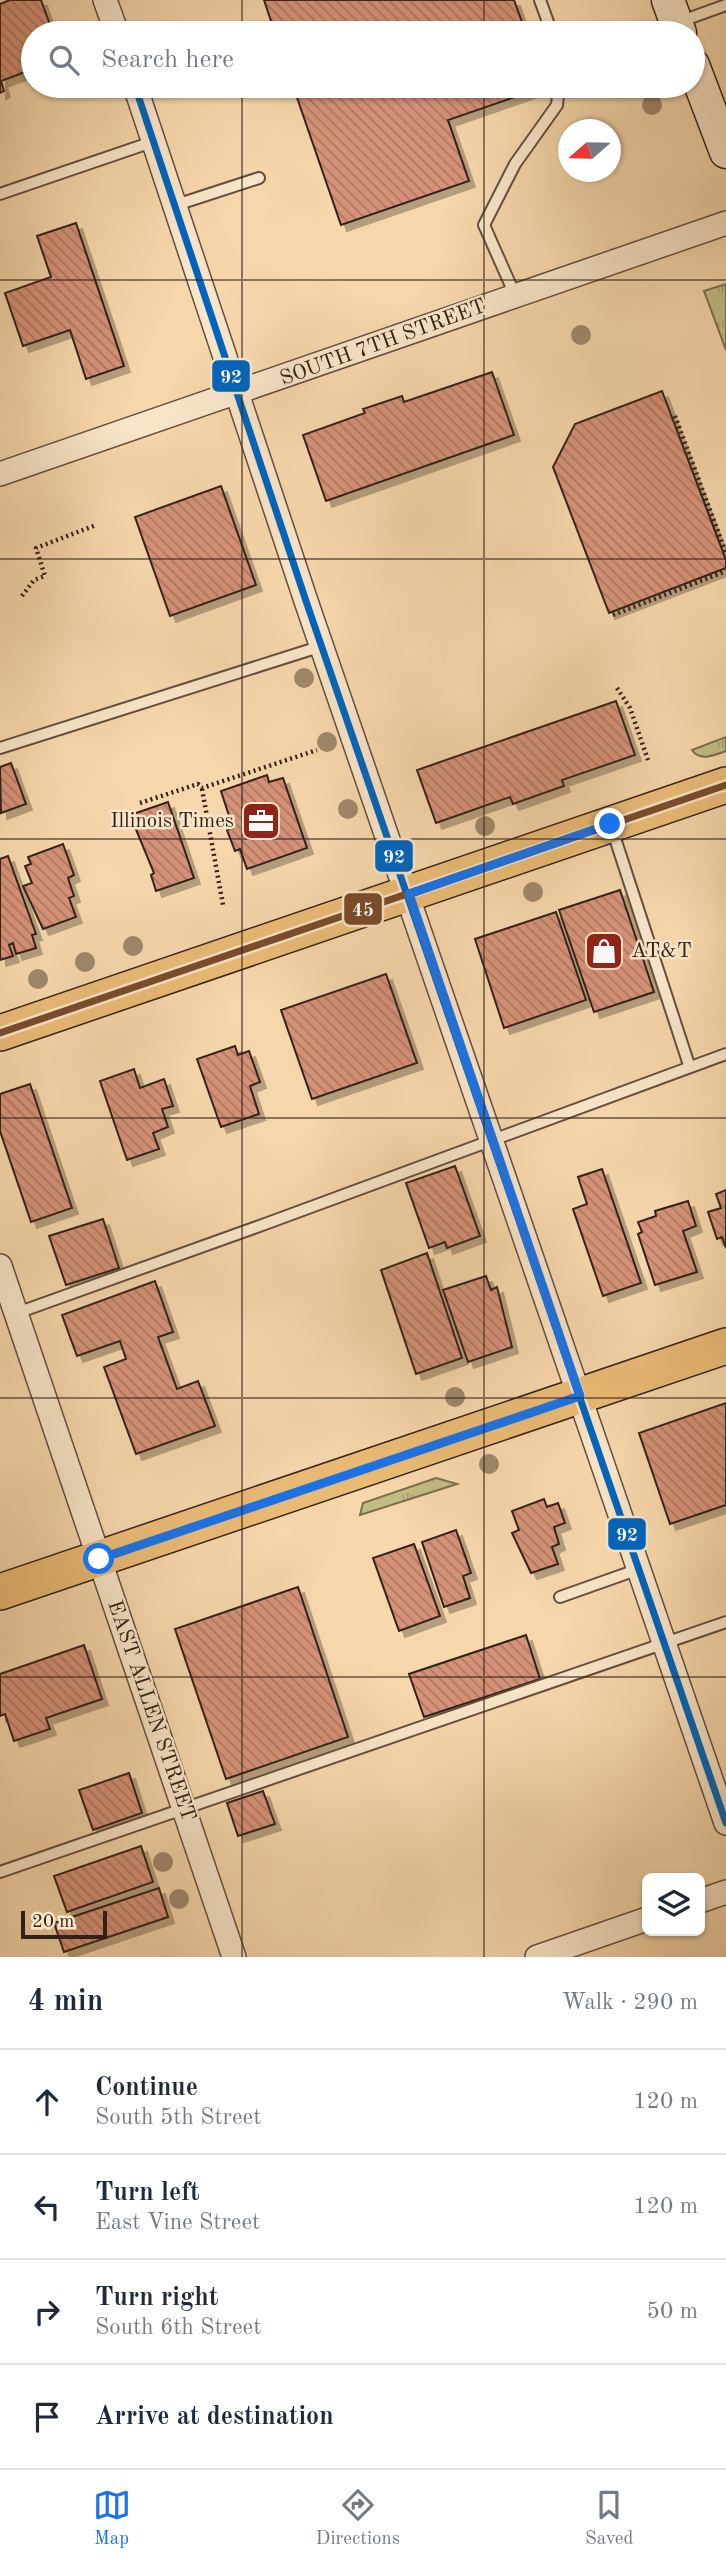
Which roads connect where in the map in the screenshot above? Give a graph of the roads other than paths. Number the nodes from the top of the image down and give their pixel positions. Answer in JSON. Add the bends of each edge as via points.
{"nodes":[{"id":1,"x":105,"y":0,"type":"edge"},
{"id":2,"x":540,"y":0,"type":"edge"},
{"id":3,"x":726,"y":5,"type":"edge"},
{"id":4,"x":675,"y":19,"type":"edge"},
{"id":5,"x":113,"y":21,"type":"edge"},
{"id":6,"x":548,"y":21,"type":"edge"},
{"id":7,"x":705,"y":97,"type":"edge"},
{"id":8,"x":139,"y":98,"type":"edge"},
{"id":9,"x":558,"y":98,"type":"edge"},
{"id":10,"x":155,"y":141,"type":"junction"},
{"id":11,"x":726,"y":152,"type":"edge"},
{"id":12,"x":259,"y":178,"type":"dead end"},
{"id":13,"x":0,"y":194,"type":"edge"},
{"id":14,"x":176,"y":205,"type":"junction"},
{"id":15,"x":726,"y":223,"type":"edge"},
{"id":16,"x":515,"y":295,"type":"junction"},
{"id":17,"x":239,"y":394,"type":"junction"},
{"id":18,"x":0,"y":474,"type":"edge"},
{"id":19,"x":322,"y":646,"type":"junction"},
{"id":20,"x":0,"y":748,"type":"edge"},
{"id":21,"x":726,"y":785,"type":"edge"},
{"id":22,"x":610,"y":824,"type":"junction"},
{"id":23,"x":409,"y":894,"type":"junction"},
{"id":24,"x":0,"y":1033,"type":"edge"},
{"id":25,"x":726,"y":1054,"type":"edge"},
{"id":26,"x":689,"y":1066,"type":"junction"},
{"id":27,"x":493,"y":1141,"type":"junction"},
{"id":28,"x":0,"y":1266,"type":"edge"},
{"id":29,"x":17,"y":1313,"type":"junction"},
{"id":30,"x":726,"y":1346,"type":"edge"},
{"id":31,"x":580,"y":1396,"type":"junction"},
{"id":32,"x":99,"y":1559,"type":"junction"},
{"id":33,"x":639,"y":1569,"type":"junction"},
{"id":34,"x":0,"y":1592,"type":"edge"},
{"id":35,"x":560,"y":1597,"type":"dead end"},
{"id":36,"x":726,"y":1622,"type":"edge"},
{"id":37,"x":664,"y":1643,"type":"junction"},
{"id":38,"x":185,"y":1810,"type":"junction"},
{"id":39,"x":726,"y":1823,"type":"edge"},
{"id":40,"x":0,"y":1872,"type":"edge"},
{"id":41,"x":726,"y":1892,"type":"edge"},
{"id":42,"x":705,"y":1899,"type":"edge"},
{"id":43,"x":642,"y":1922,"type":"edge"},
{"id":44,"x":599,"y":1947,"type":"edge"},
{"id":45,"x":234,"y":1957,"type":"edge"},
{"id":46,"x":537,"y":1957,"type":"edge"}],
"edges":[{"from":1,"to":5,"type":"street"},
{"from":2,"to":6,"type":"lane"},
{"from":3,"to":4,"type":"lane"},
{"from":7,"to":11,"type":"main road"},
{"from":8,"to":10,"type":"street"},
{"from":9,"to":16,"type":"lane","via":[[515,164],[484,225]]},
{"from":10,"to":13,"type":"lane"},
{"from":10,"to":14,"type":"street"},
{"from":12,"to":14,"type":"lane"},
{"from":14,"to":17,"type":"street"},
{"from":15,"to":16,"type":"street","name":"SOUTH 7TH STREET"},
{"from":16,"to":17,"type":"street","name":"SOUTH 7TH STREET"},
{"from":17,"to":18,"type":"street","name":"SOUTH 7TH STREET"},
{"from":17,"to":19,"type":"street"},
{"from":19,"to":20,"type":"lane"},
{"from":19,"to":23,"type":"street"},
{"from":21,"to":22,"type":"main road"},
{"from":22,"to":23,"type":"main road"},
{"from":22,"to":26,"type":"lane"},
{"from":23,"to":24,"type":"main road"},
{"from":23,"to":27,"type":"street"},
{"from":25,"to":26,"type":"lane"},
{"from":26,"to":27,"type":"lane"},
{"from":27,"to":29,"type":"lane"},
{"from":27,"to":31,"type":"street"},
{"from":28,"to":29,"type":"street","name":"EAST ALLEN STREET"},
{"from":29,"to":32,"type":"street","name":"EAST ALLEN STREET"},
{"from":30,"to":31,"type":"main road"},
{"from":31,"to":32,"type":"main road"},
{"from":31,"to":33,"type":"street"},
{"from":32,"to":34,"type":"main road"},
{"from":32,"to":38,"type":"street","name":"EAST ALLEN STREET"},
{"from":33,"to":35,"type":"lane"},
{"from":33,"to":37,"type":"street"},
{"from":36,"to":37,"type":"lane"},
{"from":37,"to":38,"type":"lane"},
{"from":37,"to":39,"type":"street"},
{"from":38,"to":40,"type":"lane"},
{"from":38,"to":45,"type":"street","name":"EAST ALLEN STREET"},
{"from":41,"to":42,"type":"street"},
{"from":43,"to":44,"type":"street"},
{"from":44,"to":46,"type":"street"}]}
